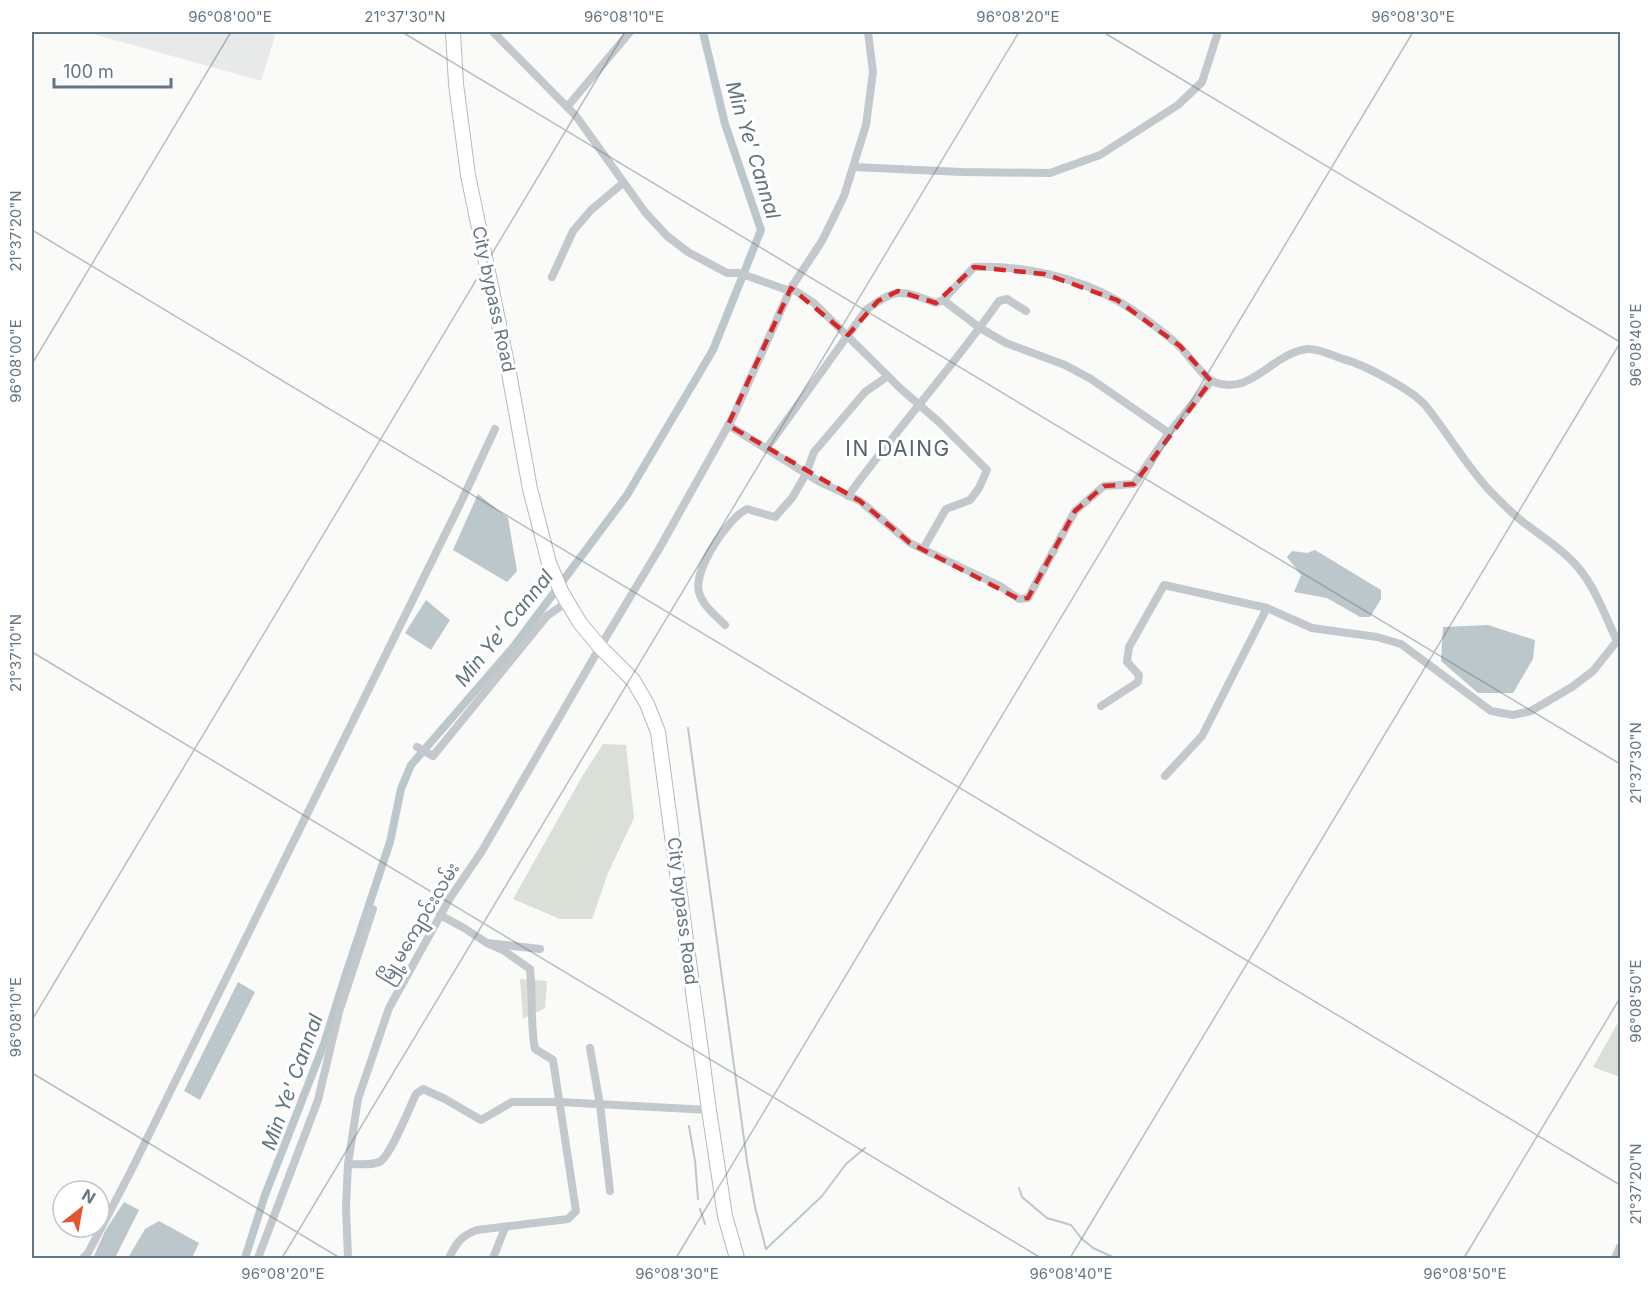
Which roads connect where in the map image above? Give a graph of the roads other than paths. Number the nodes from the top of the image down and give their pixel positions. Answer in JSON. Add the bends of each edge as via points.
{"nodes":[{"id":1,"x":453,"y":32,"type":"edge"},
{"id":2,"x":493,"y":32,"type":"edge"},
{"id":3,"x":630,"y":32,"type":"edge"},
{"id":4,"x":868,"y":32,"type":"edge"},
{"id":5,"x":1218,"y":32,"type":"edge"},
{"id":6,"x":567,"y":107,"type":"junction"},
{"id":7,"x":853,"y":167,"type":"junction"},
{"id":8,"x":623,"y":183,"type":"junction"},
{"id":9,"x":552,"y":277,"type":"dead end"},
{"id":10,"x":790,"y":289,"type":"junction"},
{"id":11,"x":943,"y":300,"type":"junction"},
{"id":12,"x":1026,"y":311,"type":"dead end"},
{"id":13,"x":980,"y":328,"type":"junction"},
{"id":14,"x":848,"y":335,"type":"junction"},
{"id":15,"x":888,"y":376,"type":"junction"},
{"id":16,"x":1211,"y":381,"type":"junction"},
{"id":17,"x":919,"y":404,"type":"junction"},
{"id":18,"x":728,"y":425,"type":"junction"},
{"id":19,"x":495,"y":429,"type":"dead end"},
{"id":20,"x":1169,"y":433,"type":"junction"},
{"id":21,"x":766,"y":449,"type":"junction"},
{"id":22,"x":806,"y":474,"type":"junction"},
{"id":23,"x":848,"y":496,"type":"junction"},
{"id":24,"x":923,"y":549,"type":"junction"},
{"id":25,"x":565,"y":597,"type":"junction"},
{"id":26,"x":1267,"y":608,"type":"junction"},
{"id":27,"x":725,"y":625,"type":"dead end"},
{"id":28,"x":1619,"y":642,"type":"edge"},
{"id":29,"x":600,"y":647,"type":"junction"},
{"id":30,"x":1101,"y":706,"type":"dead end"},
{"id":31,"x":417,"y":747,"type":"dead end"},
{"id":32,"x":1165,"y":776,"type":"dead end"},
{"id":33,"x":372,"y":909,"type":"dead end"},
{"id":34,"x":440,"y":915,"type":"junction"},
{"id":35,"x":487,"y":943,"type":"junction"},
{"id":36,"x":540,"y":949,"type":"dead end"},
{"id":37,"x":590,"y":1048,"type":"dead end"},
{"id":38,"x":560,"y":1102,"type":"junction"},
{"id":39,"x":600,"y":1105,"type":"junction"},
{"id":40,"x":709,"y":1110,"type":"junction"},
{"id":41,"x":348,"y":1164,"type":"junction"},
{"id":42,"x":610,"y":1191,"type":"dead end"},
{"id":43,"x":505,"y":1228,"type":"junction"},
{"id":44,"x":1620,"y":1247,"type":"edge"},
{"id":45,"x":83,"y":1258,"type":"edge"},
{"id":46,"x":258,"y":1258,"type":"edge"},
{"id":47,"x":348,"y":1258,"type":"edge"},
{"id":48,"x":449,"y":1258,"type":"edge"},
{"id":49,"x":493,"y":1258,"type":"edge"},
{"id":50,"x":737,"y":1258,"type":"edge"},
{"id":51,"x":1615,"y":1258,"type":"edge"}],
"edges":[{"from":1,"to":25,"type":"main road","name":"City bypass Road","via":[[468,175],[530,489],[549,563]]},
{"from":2,"to":6,"type":"street"},
{"from":3,"to":6,"type":"street"},
{"from":4,"to":7,"type":"street","name":"မြို့မကျောင်းလမ်း","via":[[873,72],[866,125]]},
{"from":5,"to":7,"type":"street","via":[[1202,82],[1178,105],[1100,155],[1050,173]]},
{"from":6,"to":8,"type":"street"},
{"from":7,"to":10,"type":"street","name":"မြို့မကျောင်းလမ်း","via":[[822,241]]},
{"from":8,"to":9,"type":"street","via":[[573,231]]},
{"from":8,"to":10,"type":"street","via":[[645,212],[688,252],[727,273]]},
{"from":10,"to":14,"type":"street","via":[[814,303]]},
{"from":10,"to":18,"type":"street","name":"မြို့မကျောင်းလမ်း"},
{"from":11,"to":13,"type":"street"},
{"from":11,"to":14,"type":"street","via":[[936,303],[898,291],[866,310]]},
{"from":11,"to":16,"type":"street","via":[[974,267],[1045,274],[1090,287],[1148,321],[1180,346]]},
{"from":12,"to":13,"type":"street","via":[[1007,299],[999,300]]},
{"from":13,"to":17,"type":"street"},
{"from":13,"to":20,"type":"street","via":[[1006,344],[1065,365],[1091,379]]},
{"from":14,"to":15,"type":"street"},
{"from":14,"to":21,"type":"street"},
{"from":15,"to":17,"type":"street"},
{"from":15,"to":22,"type":"street","via":[[843,415],[814,452]]},
{"from":16,"to":20,"type":"street"},
{"from":16,"to":28,"type":"street","via":[[1229,387],[1241,384],[1289,355],[1309,349],[1354,362],[1385,378],[1424,403],[1489,490],[1578,567]]},
{"from":17,"to":23,"type":"street"},
{"from":17,"to":24,"type":"street","via":[[987,470],[970,500],[946,509]]},
{"from":18,"to":21,"type":"street"},
{"from":18,"to":29,"type":"street","name":"မြို့မကျောင်းလမ်း"},
{"from":19,"to":45,"type":"street","via":[[135,1163]]},
{"from":20,"to":24,"type":"street","via":[[1134,484],[1104,486],[1075,511],[1028,598],[1019,599]]},
{"from":21,"to":22,"type":"street"},
{"from":22,"to":23,"type":"street"},
{"from":22,"to":27,"type":"street","via":[[775,517],[747,509],[740,513],[704,563],[699,591]]},
{"from":23,"to":24,"type":"street"},
{"from":25,"to":29,"type":"main road","name":"City bypass Road"},
{"from":25,"to":31,"type":"street","via":[[433,756]]},
{"from":26,"to":28,"type":"street","via":[[1312,628],[1377,637],[1401,645],[1491,711],[1513,716],[1532,711],[1572,687]]},
{"from":26,"to":30,"type":"street","via":[[1164,585],[1129,647],[1127,662],[1139,675],[1138,682]]},
{"from":26,"to":32,"type":"street","via":[[1202,736]]},
{"from":29,"to":34,"type":"street","name":"မြို့မကျောင်းလမ်း","via":[[482,851]]},
{"from":29,"to":40,"type":"main road","name":"City bypass Road","via":[[633,680],[658,732]]},
{"from":33,"to":46,"type":"street","via":[[339,1012],[318,1100]]},
{"from":34,"to":35,"type":"street"},
{"from":34,"to":41,"type":"street","name":"မြို့မကျောင်းလမ်း","via":[[389,1008],[358,1099]]},
{"from":35,"to":36,"type":"street"},
{"from":35,"to":38,"type":"street","via":[[530,969],[535,1049],[553,1060]]},
{"from":37,"to":39,"type":"street"},
{"from":38,"to":39,"type":"street"},
{"from":38,"to":41,"type":"street","via":[[512,1102],[481,1120],[423,1089],[416,1094],[382,1160]]},
{"from":38,"to":43,"type":"street","via":[[576,1211],[568,1219]]},
{"from":39,"to":40,"type":"street"},
{"from":39,"to":42,"type":"street"},
{"from":40,"to":50,"type":"main road","name":"City bypass Road","via":[[725,1216]]},
{"from":41,"to":47,"type":"street","name":"မြို့မကျောင်းလမ်း"},
{"from":43,"to":48,"type":"street","via":[[465,1234]]},
{"from":43,"to":49,"type":"street"},
{"from":44,"to":51,"type":"street"}]}
